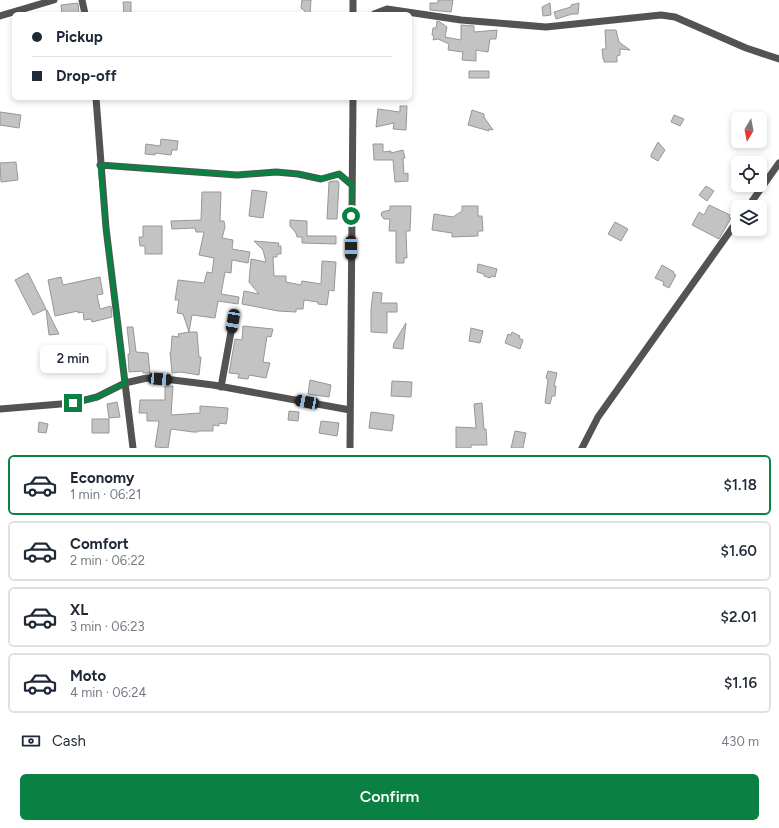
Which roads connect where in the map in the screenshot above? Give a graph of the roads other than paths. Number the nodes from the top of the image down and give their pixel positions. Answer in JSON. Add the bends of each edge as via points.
{"nodes":[{"id":1,"x":54,"y":0,"type":"edge"},
{"id":2,"x":82,"y":0,"type":"edge"},
{"id":3,"x":353,"y":0,"type":"edge"},
{"id":4,"x":12,"y":12,"type":"edge"},
{"id":5,"x":14,"y":12,"type":"edge"},
{"id":6,"x":85,"y":12,"type":"edge"},
{"id":7,"x":353,"y":12,"type":"edge"},
{"id":8,"x":379,"y":12,"type":"edge"},
{"id":9,"x":407,"y":12,"type":"edge"},
{"id":10,"x":412,"y":13,"type":"edge"},
{"id":11,"x":0,"y":16,"type":"edge"},
{"id":12,"x":779,"y":59,"type":"edge"},
{"id":13,"x":96,"y":100,"type":"edge"},
{"id":14,"x":352,"y":100,"type":"edge"},
{"id":15,"x":779,"y":163,"type":"edge"},
{"id":16,"x":100,"y":165,"type":"junction"},
{"id":17,"x":352,"y":185,"type":"junction"},
{"id":18,"x":753,"y":200,"type":"edge"},
{"id":19,"x":731,"y":230,"type":"edge"},
{"id":20,"x":233,"y":321,"type":"dead end"},
{"id":21,"x":125,"y":383,"type":"junction"},
{"id":22,"x":221,"y":387,"type":"junction"},
{"id":23,"x":0,"y":409,"type":"edge"},
{"id":24,"x":350,"y":410,"type":"junction"},
{"id":25,"x":133,"y":448,"type":"edge"},
{"id":26,"x":350,"y":448,"type":"edge"},
{"id":27,"x":582,"y":448,"type":"edge"}],
"edges":[{"from":1,"to":5,"type":"street"},
{"from":2,"to":6,"type":"street"},
{"from":3,"to":7,"type":"street"},
{"from":4,"to":11,"type":"street"},
{"from":8,"to":9,"type":"street","via":[[387,9]]},
{"from":10,"to":12,"type":"street","via":[[461,20],[546,26],[661,15],[675,17],[746,48]]},
{"from":13,"to":16,"type":"street"},
{"from":14,"to":17,"type":"street"},
{"from":15,"to":18,"type":"street"},
{"from":16,"to":17,"type":"street","via":[[237,175],[276,172],[321,179],[339,174]]},
{"from":16,"to":21,"type":"street"},
{"from":17,"to":24,"type":"street"},
{"from":19,"to":27,"type":"street","via":[[598,417]]},
{"from":20,"to":22,"type":"street"},
{"from":21,"to":22,"type":"street","via":[[147,378]]},
{"from":21,"to":23,"type":"street","via":[[97,397],[73,403]]},
{"from":21,"to":25,"type":"street"},
{"from":22,"to":24,"type":"street"},
{"from":24,"to":26,"type":"street"}]}
